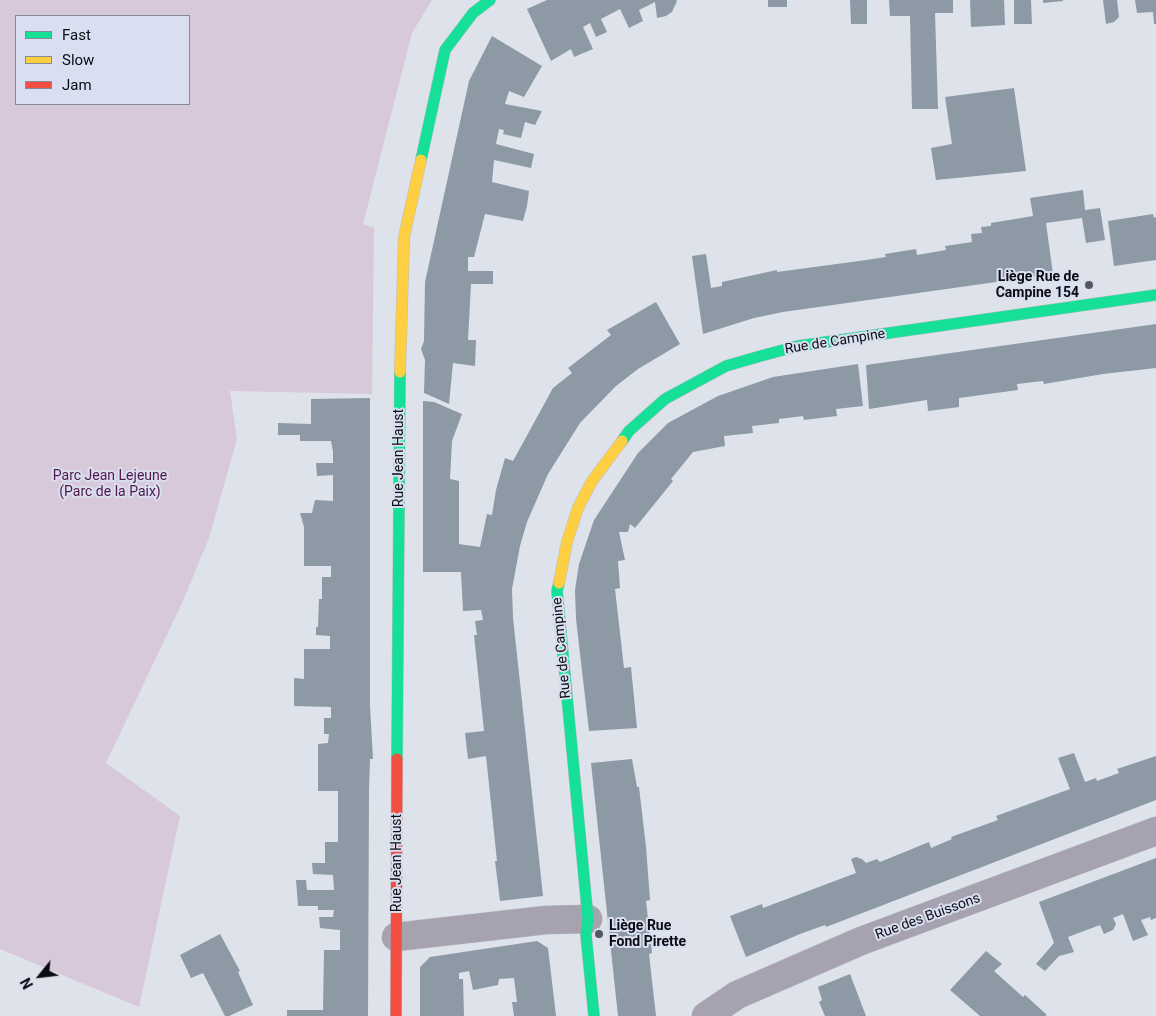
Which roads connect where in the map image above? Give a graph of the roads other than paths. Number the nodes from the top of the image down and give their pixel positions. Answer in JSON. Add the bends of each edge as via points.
{"nodes":[{"id":1,"x":490,"y":0,"type":"edge"},
{"id":2,"x":1156,"y":295,"type":"edge"},
{"id":3,"x":1156,"y":831,"type":"edge"},
{"id":4,"x":588,"y":919,"type":"junction"},
{"id":5,"x":396,"y":937,"type":"junction"},
{"id":6,"x":396,"y":1016,"type":"edge"},
{"id":7,"x":594,"y":1016,"type":"edge"},
{"id":8,"x":706,"y":1016,"type":"edge"}],
"edges":[{"from":1,"to":5,"type":"street","name":"Rue Jean Haust","via":[[473,13],[445,50],[404,238],[400,322]]},
{"from":2,"to":4,"type":"street","name":"Rue de Campine","via":[[798,346],[757,356],[726,366],[664,399],[629,431],[592,481],[578,508],[557,591]]},
{"from":3,"to":8,"type":"street","name":"Rue des Buissons","via":[[862,941],[737,994]]},
{"from":4,"to":5,"type":"street","via":[[546,920]]},
{"from":4,"to":7,"type":"street","name":"Rue de Campine","via":[[586,935]]},
{"from":5,"to":6,"type":"street","name":"Rue Jean Haust"}]}
